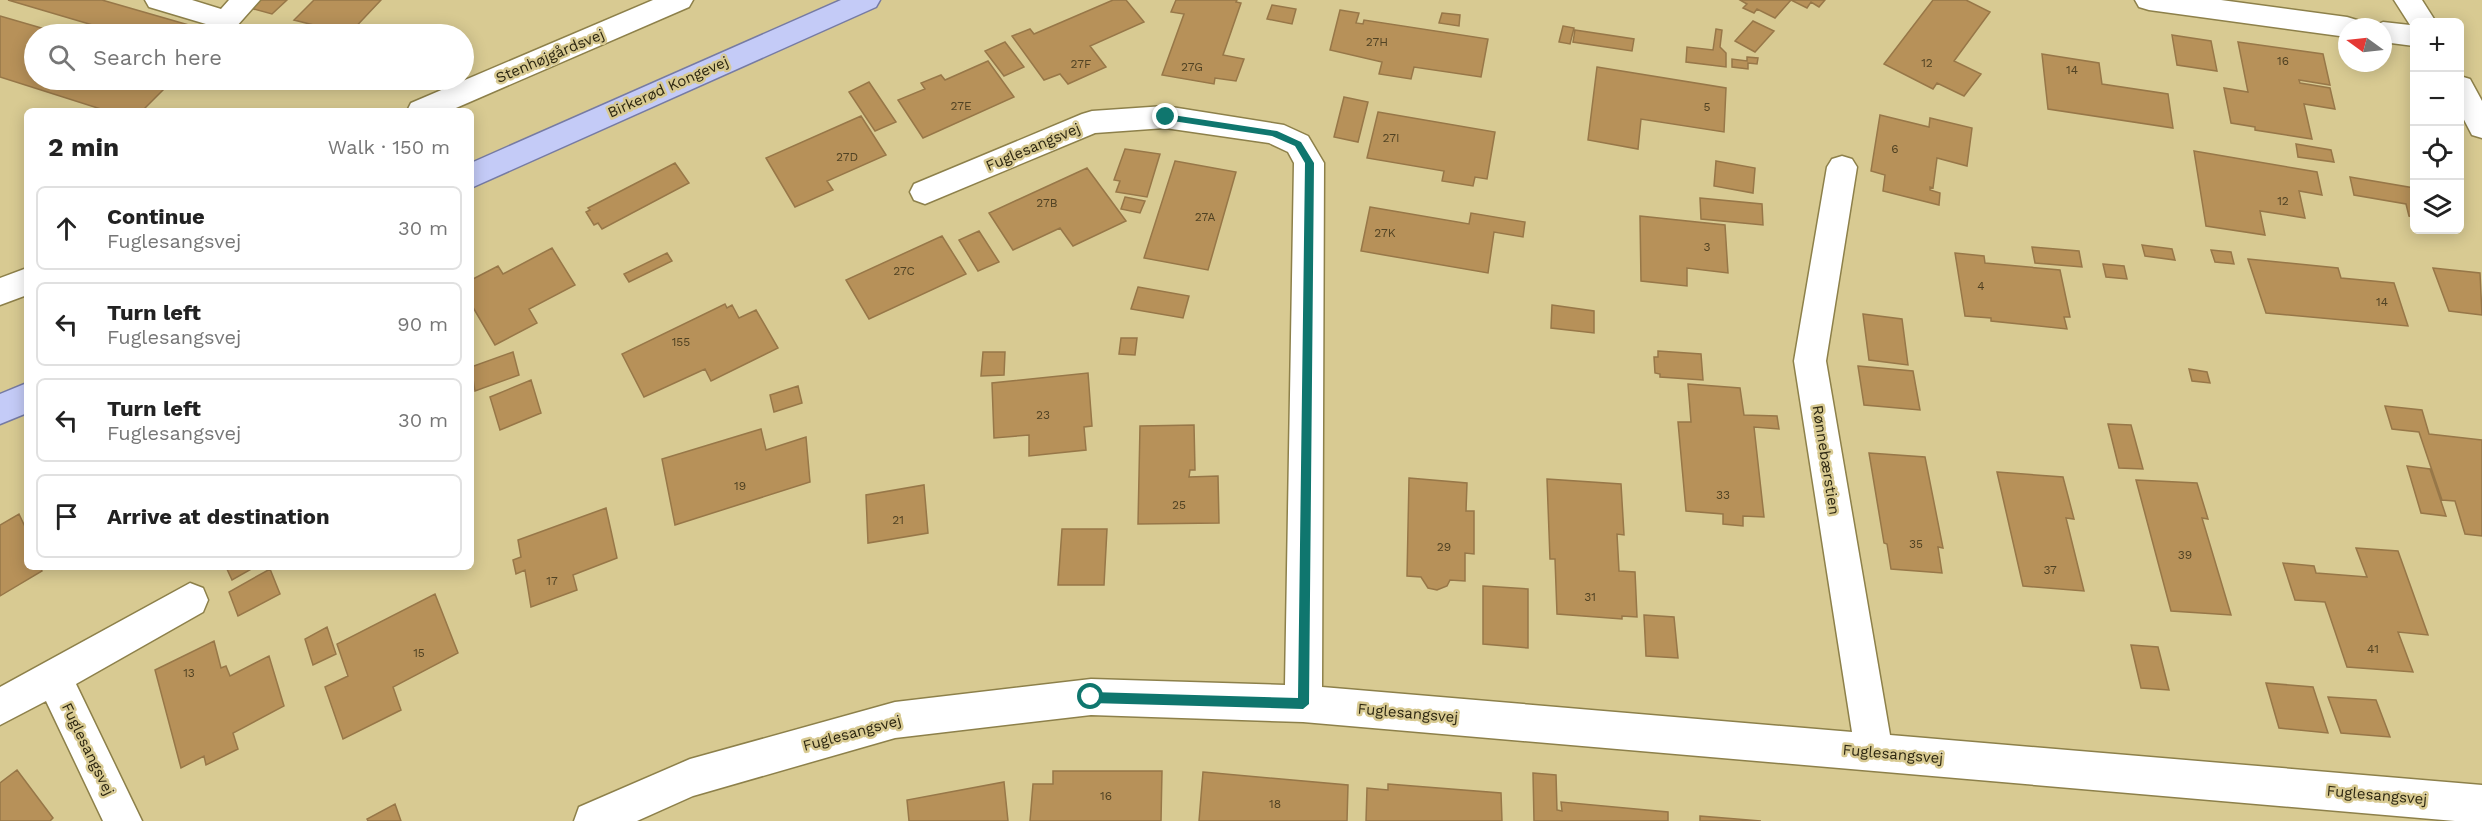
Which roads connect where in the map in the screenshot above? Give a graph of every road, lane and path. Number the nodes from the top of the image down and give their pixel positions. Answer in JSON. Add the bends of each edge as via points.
{"nodes":[{"id":1,"x":159,"y":0,"type":"edge"},
{"id":2,"x":246,"y":0,"type":"edge"},
{"id":3,"x":679,"y":0,"type":"edge"},
{"id":4,"x":866,"y":0,"type":"edge"},
{"id":5,"x":2149,"y":0,"type":"edge"},
{"id":6,"x":2408,"y":0,"type":"edge"},
{"id":7,"x":2419,"y":18,"type":"edge"},
{"id":8,"x":2338,"y":26,"type":"edge"},
{"id":9,"x":2392,"y":33,"type":"edge"},
{"id":10,"x":2410,"y":35,"type":"edge"},
{"id":11,"x":474,"y":88,"type":"edge"},
{"id":12,"x":470,"y":90,"type":"edge"},
{"id":13,"x":2464,"y":94,"type":"edge"},
{"id":14,"x":428,"y":108,"type":"edge"},
{"id":15,"x":2482,"y":127,"type":"edge"},
{"id":16,"x":1842,"y":167,"type":"dead end"},
{"id":17,"x":474,"y":175,"type":"edge"},
{"id":18,"x":925,"y":192,"type":"dead end"},
{"id":19,"x":24,"y":282,"type":"edge"},
{"id":20,"x":0,"y":292,"type":"edge"},
{"id":21,"x":24,"y":398,"type":"edge"},
{"id":22,"x":0,"y":410,"type":"edge"},
{"id":23,"x":190,"y":600,"type":"dead end"},
{"id":24,"x":53,"y":677,"type":"junction"},
{"id":25,"x":1303,"y":704,"type":"junction"},
{"id":26,"x":0,"y":707,"type":"edge"},
{"id":27,"x":1874,"y":752,"type":"junction"},
{"id":28,"x":2482,"y":804,"type":"edge"},
{"id":29,"x":123,"y":821,"type":"edge"},
{"id":30,"x":593,"y":821,"type":"edge"}],
"edges":[{"from":1,"to":2,"type":"street","via":[[226,20]]},
{"from":3,"to":11,"type":"street","name":"Stenhøjgårdsvej"},
{"from":4,"to":17,"type":"main road","name":"Birkerød Kongevej"},
{"from":5,"to":8,"type":"street"},
{"from":6,"to":7,"type":"street"},
{"from":9,"to":10,"type":"street"},
{"from":12,"to":14,"type":"street","name":"Stenhøjgårdsvej"},
{"from":13,"to":15,"type":"street"},
{"from":16,"to":27,"type":"street","name":"Rønnebærstien","via":[[1810,361]]},
{"from":18,"to":25,"type":"street","name":"Fuglesangsvej","via":[[1092,122],[1166,117],[1274,133],[1298,144],[1309,163]]},
{"from":19,"to":20,"type":"street"},
{"from":21,"to":22,"type":"main road"},
{"from":23,"to":24,"type":"street"},
{"from":24,"to":26,"type":"street"},
{"from":24,"to":29,"type":"street","name":"Fuglesangsvej"},
{"from":25,"to":27,"type":"street","name":"Fuglesangsvej"},
{"from":25,"to":30,"type":"street","name":"Fuglesangsvej","via":[[1091,697],[895,720],[690,778]]},
{"from":27,"to":28,"type":"street","name":"Fuglesangsvej"}]}
